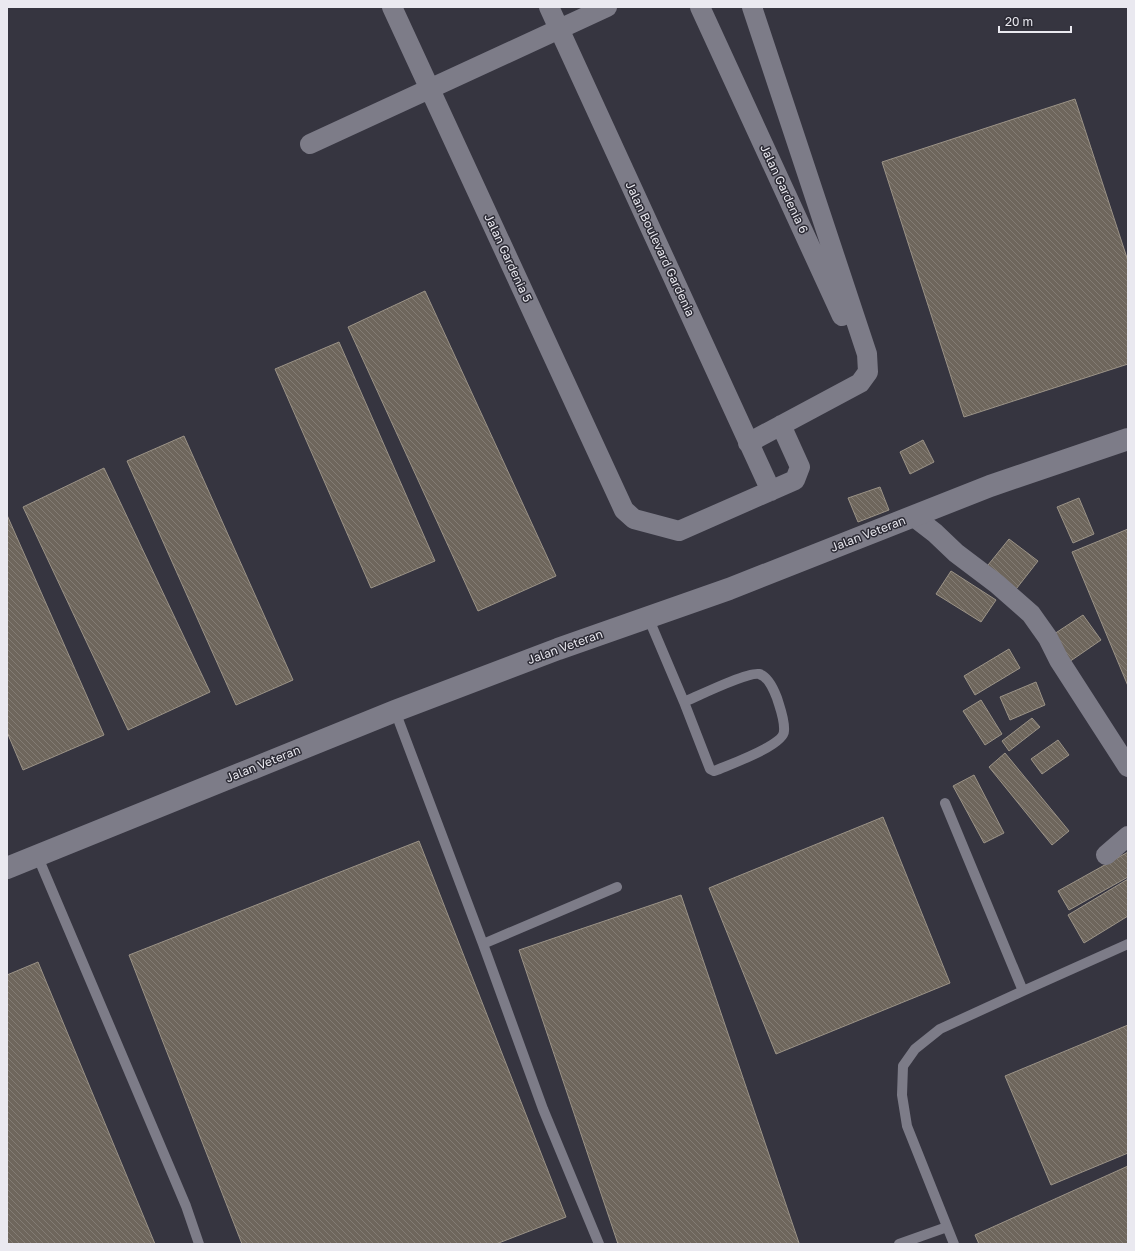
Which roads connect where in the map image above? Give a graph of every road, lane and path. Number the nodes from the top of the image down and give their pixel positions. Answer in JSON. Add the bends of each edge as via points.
{"nodes":[{"id":1,"x":392,"y":7,"type":"edge"},
{"id":2,"x":549,"y":7,"type":"edge"},
{"id":3,"x":607,"y":7,"type":"edge"},
{"id":4,"x":700,"y":7,"type":"edge"},
{"id":5,"x":752,"y":7,"type":"edge"},
{"id":6,"x":559,"y":29,"type":"junction"},
{"id":7,"x":430,"y":88,"type":"junction"},
{"id":8,"x":310,"y":144,"type":"dead end"},
{"id":9,"x":868,"y":372,"type":"junction"},
{"id":10,"x":781,"y":425,"type":"junction"},
{"id":11,"x":1128,"y":439,"type":"edge"},
{"id":12,"x":748,"y":442,"type":"junction"},
{"id":13,"x":771,"y":491,"type":"junction"},
{"id":14,"x":913,"y":516,"type":"junction"},
{"id":15,"x":648,"y":617,"type":"junction"},
{"id":16,"x":684,"y":702,"type":"junction"},
{"id":17,"x":395,"y":711,"type":"junction"},
{"id":18,"x":1128,"y":767,"type":"edge"},
{"id":19,"x":945,"y":804,"type":"dead end"},
{"id":20,"x":1128,"y":836,"type":"edge"},
{"id":21,"x":37,"y":855,"type":"junction"},
{"id":22,"x":1106,"y":855,"type":"dead end"},
{"id":23,"x":7,"y":868,"type":"edge"},
{"id":24,"x":616,"y":887,"type":"dead end"},
{"id":25,"x":484,"y":944,"type":"junction"},
{"id":26,"x":1128,"y":944,"type":"edge"},
{"id":27,"x":1022,"y":991,"type":"junction"},
{"id":28,"x":947,"y":1227,"type":"junction"},
{"id":29,"x":199,"y":1244,"type":"edge"},
{"id":30,"x":599,"y":1244,"type":"edge"},
{"id":31,"x":899,"y":1244,"type":"edge"},
{"id":32,"x":954,"y":1244,"type":"edge"}],
"edges":[{"from":1,"to":7,"type":"street","name":"Jalan Gardenia 5"},
{"from":2,"to":6,"type":"street","name":"Jalan Boulevard Gardenia"},
{"from":3,"to":6,"type":"street"},
{"from":4,"to":9,"type":"street","name":"Jalan Gardenia 6"},
{"from":5,"to":9,"type":"street","via":[[867,354]]},
{"from":6,"to":7,"type":"street"},
{"from":6,"to":12,"type":"street","name":"Jalan Boulevard Gardenia"},
{"from":7,"to":8,"type":"street"},
{"from":7,"to":13,"type":"street","name":"Jalan Gardenia 5","via":[[624,510],[634,518],[679,530]]},
{"from":9,"to":10,"type":"street","via":[[860,382]]},
{"from":10,"to":12,"type":"street"},
{"from":10,"to":13,"type":"street","via":[[800,467],[795,480]]},
{"from":11,"to":14,"type":"main road","name":"Jalan Veteran","via":[[990,486]]},
{"from":12,"to":13,"type":"street","name":"Jalan Boulevard Gardenia"},
{"from":14,"to":15,"type":"main road","name":"Jalan Veteran"},
{"from":14,"to":18,"type":"street","via":[[1031,614]]},
{"from":15,"to":16,"type":"lane"},
{"from":15,"to":17,"type":"main road","name":"Jalan Veteran"},
{"from":16,"to":16,"type":"lane","via":[[743,677],[758,674],[764,676],[774,689],[785,732],[781,739],[769,747],[714,771],[710,769]]},
{"from":17,"to":21,"type":"main road","name":"Jalan Veteran"},
{"from":17,"to":25,"type":"lane"},
{"from":19,"to":27,"type":"lane"},
{"from":20,"to":22,"type":"street"},
{"from":21,"to":23,"type":"main road","name":"Jalan Veteran"},
{"from":21,"to":29,"type":"lane","via":[[186,1206]]},
{"from":24,"to":25,"type":"lane"},
{"from":25,"to":30,"type":"lane","via":[[543,1109]]},
{"from":26,"to":27,"type":"lane"},
{"from":27,"to":28,"type":"lane","via":[[940,1030],[915,1049],[903,1066],[902,1095],[907,1126]]},
{"from":28,"to":31,"type":"lane"},
{"from":28,"to":32,"type":"lane"}]}
